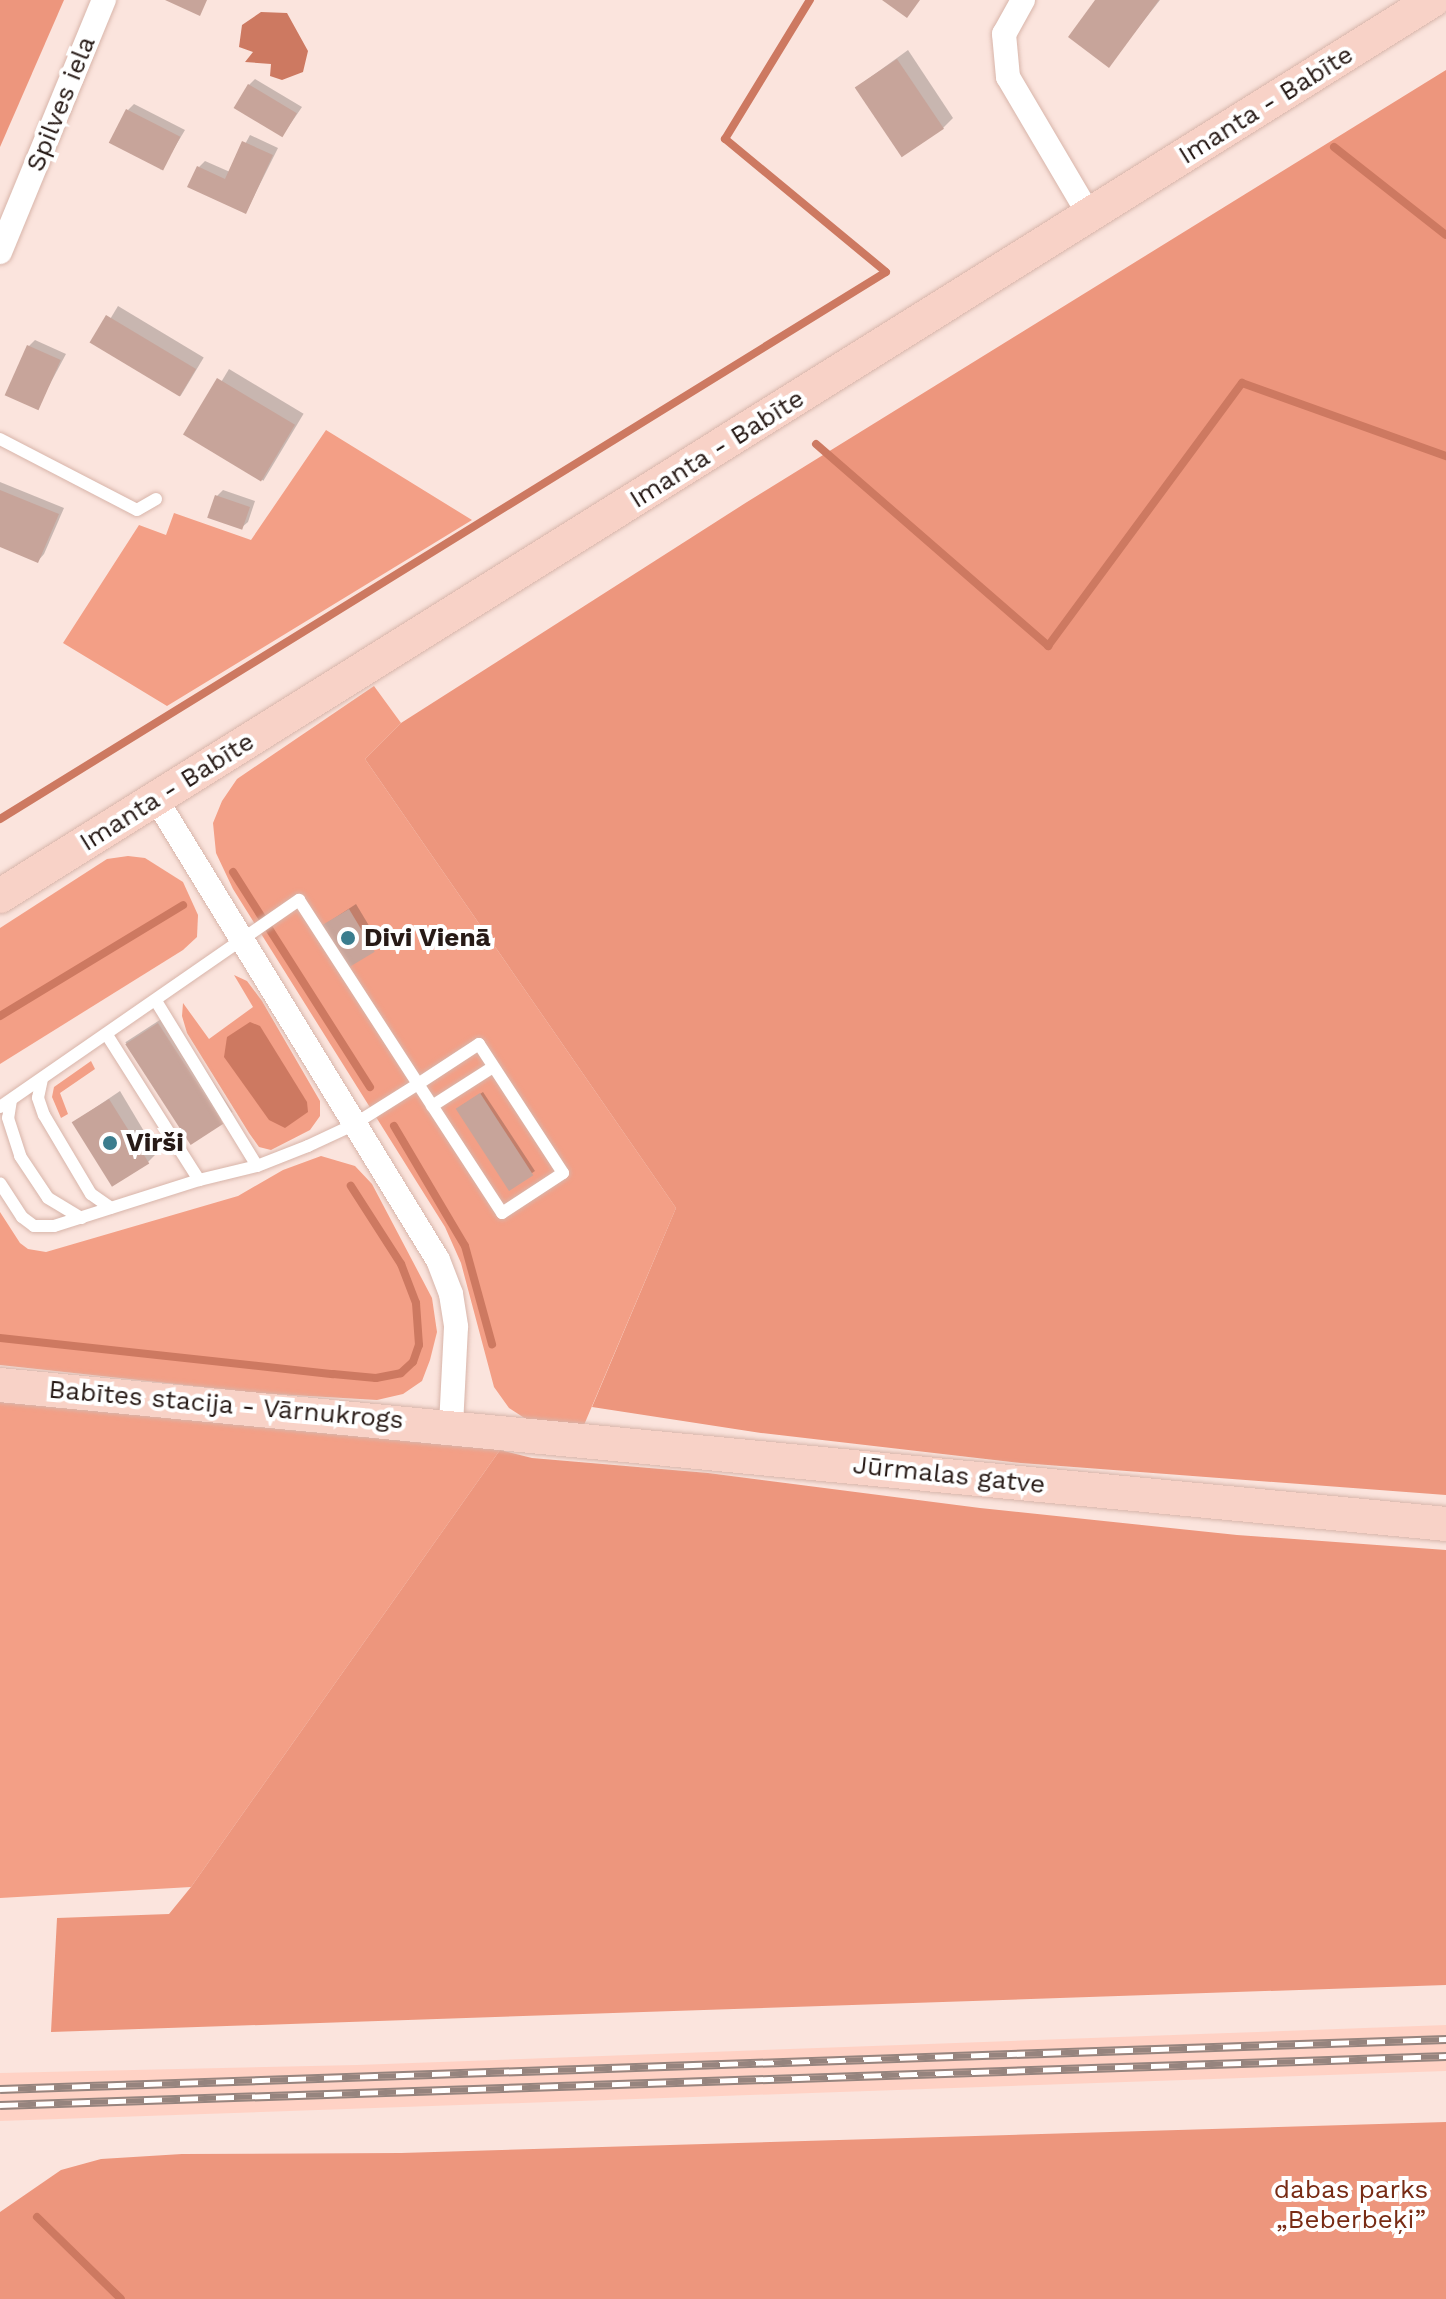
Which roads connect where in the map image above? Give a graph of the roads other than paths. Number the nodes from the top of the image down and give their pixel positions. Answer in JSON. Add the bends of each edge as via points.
{"nodes":[{"id":1,"x":104,"y":0,"type":"edge"},
{"id":2,"x":1023,"y":0,"type":"edge"},
{"id":3,"x":1433,"y":0,"type":"edge"},
{"id":4,"x":1090,"y":216,"type":"junction"},
{"id":5,"x":0,"y":252,"type":"edge"},
{"id":6,"x":0,"y":439,"type":"edge"},
{"id":7,"x":156,"y":499,"type":"dead end"},
{"id":8,"x":156,"y":799,"type":"junction"},
{"id":9,"x":0,"y":896,"type":"edge"},
{"id":10,"x":242,"y":938,"type":"junction"},
{"id":11,"x":156,"y":1001,"type":"junction"},
{"id":12,"x":107,"y":1035,"type":"junction"},
{"id":13,"x":493,"y":1067,"type":"junction"},
{"id":14,"x":42,"y":1079,"type":"junction"},
{"id":15,"x":418,"y":1084,"type":"junction"},
{"id":16,"x":5,"y":1104,"type":"edge"},
{"id":17,"x":432,"y":1106,"type":"junction"},
{"id":18,"x":353,"y":1125,"type":"junction"},
{"id":19,"x":257,"y":1166,"type":"junction"},
{"id":20,"x":199,"y":1180,"type":"junction"},
{"id":21,"x":0,"y":1183,"type":"edge"},
{"id":22,"x":111,"y":1208,"type":"junction"},
{"id":23,"x":81,"y":1218,"type":"junction"},
{"id":24,"x":0,"y":1385,"type":"edge"},
{"id":25,"x":451,"y":1426,"type":"junction"},
{"id":26,"x":1446,"y":1524,"type":"edge"}],
"edges":[{"from":1,"to":5,"type":"street","name":"Spilves iela"},
{"from":2,"to":4,"type":"street","via":[[1004,34],[1008,77]]},
{"from":3,"to":4,"type":"main road","name":"Imanta - Babīte"},
{"from":4,"to":8,"type":"main road","name":"Imanta - Babīte"},
{"from":6,"to":7,"type":"lane","via":[[137,510]]},
{"from":8,"to":9,"type":"main road","name":"Imanta - Babīte"},
{"from":8,"to":10,"type":"street"},
{"from":10,"to":11,"type":"lane"},
{"from":10,"to":15,"type":"lane","via":[[299,900]]},
{"from":10,"to":18,"type":"street"},
{"from":11,"to":12,"type":"lane"},
{"from":11,"to":19,"type":"lane"},
{"from":12,"to":14,"type":"lane"},
{"from":12,"to":20,"type":"lane"},
{"from":13,"to":15,"type":"lane","via":[[479,1044]]},
{"from":13,"to":17,"type":"lane"},
{"from":13,"to":17,"type":"lane","via":[[563,1173],[502,1213]]},
{"from":14,"to":16,"type":"lane"},
{"from":14,"to":22,"type":"lane","via":[[38,1098],[44,1115],[91,1194]]},
{"from":15,"to":17,"type":"lane"},
{"from":15,"to":18,"type":"lane"},
{"from":16,"to":23,"type":"lane","via":[[20,1156],[48,1198]]},
{"from":18,"to":19,"type":"lane"},
{"from":18,"to":25,"type":"street","via":[[413,1216],[451,1294],[456,1327]]},
{"from":19,"to":20,"type":"lane"},
{"from":20,"to":22,"type":"lane"},
{"from":21,"to":23,"type":"lane","via":[[34,1226]]},
{"from":22,"to":23,"type":"lane"},
{"from":24,"to":25,"type":"main road","name":"Babītes stacija - Vārnukrogs"},
{"from":25,"to":26,"type":"main road","name":"Jūrmalas gatve"}]}
